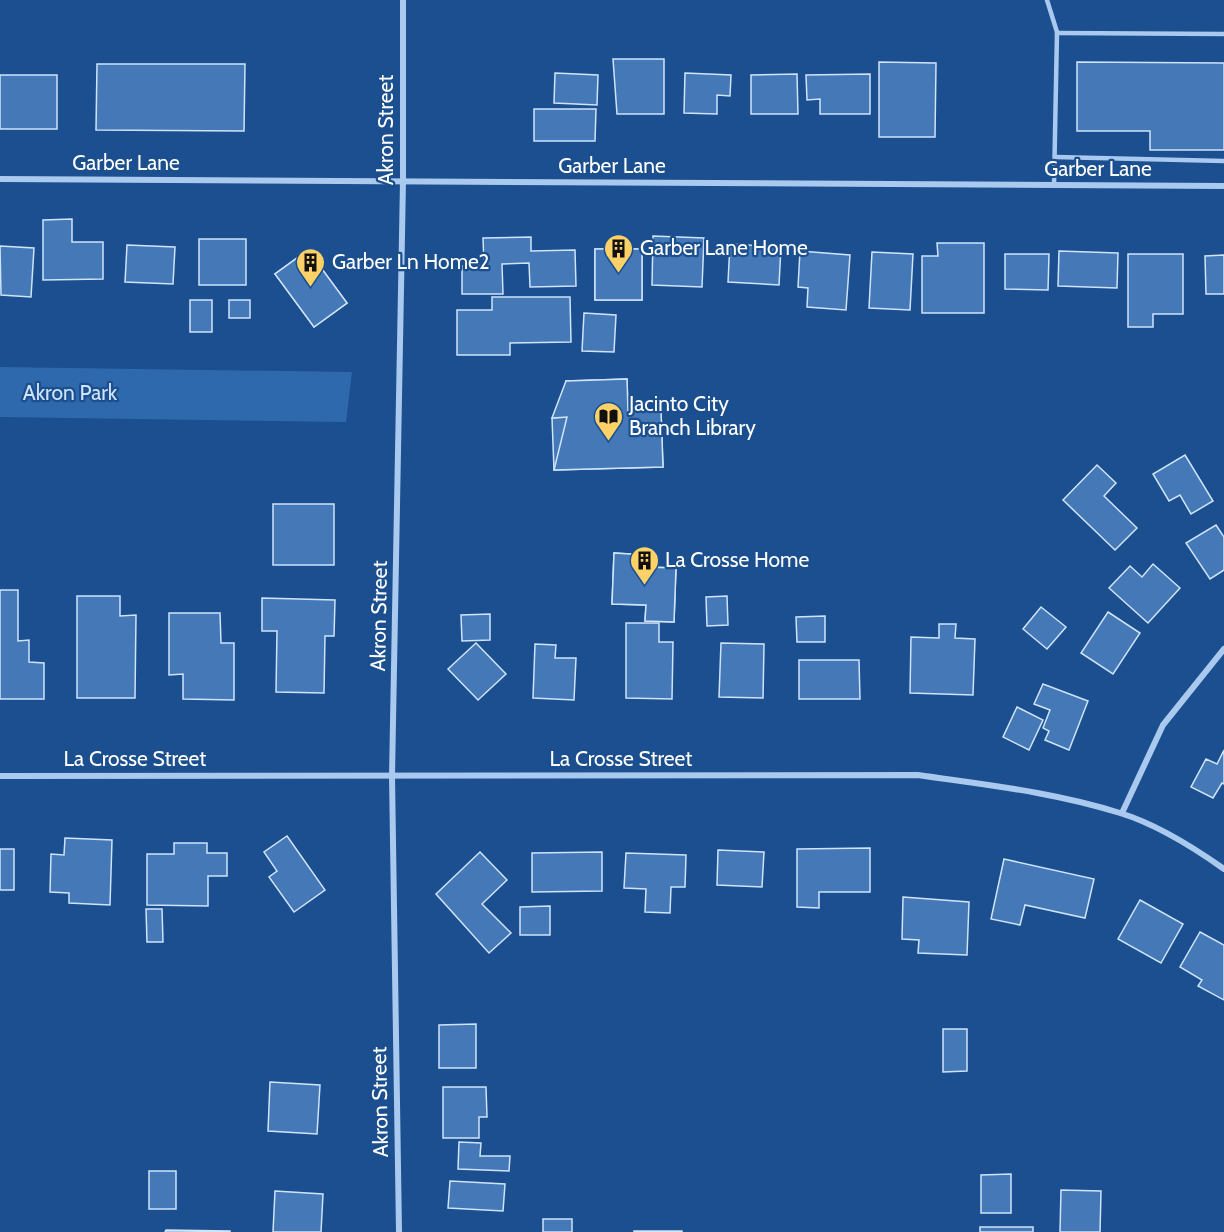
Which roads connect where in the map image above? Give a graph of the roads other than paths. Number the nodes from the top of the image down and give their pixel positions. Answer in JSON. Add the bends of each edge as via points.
{"nodes":[{"id":1,"x":403,"y":0,"type":"edge"},
{"id":2,"x":1047,"y":0,"type":"edge"},
{"id":3,"x":1057,"y":33,"type":"junction"},
{"id":4,"x":1224,"y":34,"type":"edge"},
{"id":5,"x":1055,"y":157,"type":"junction"},
{"id":6,"x":1224,"y":161,"type":"edge"},
{"id":7,"x":0,"y":179,"type":"edge"},
{"id":8,"x":403,"y":181,"type":"junction"},
{"id":9,"x":1054,"y":185,"type":"junction"},
{"id":10,"x":1224,"y":186,"type":"edge"},
{"id":11,"x":1224,"y":649,"type":"edge"},
{"id":12,"x":0,"y":776,"type":"edge"},
{"id":13,"x":392,"y":776,"type":"junction"},
{"id":14,"x":1122,"y":813,"type":"junction"},
{"id":15,"x":1224,"y":869,"type":"edge"},
{"id":16,"x":399,"y":1232,"type":"edge"}],
"edges":[{"from":1,"to":8,"type":"street","name":"Akron Street"},
{"from":2,"to":3,"type":"lane"},
{"from":3,"to":4,"type":"lane"},
{"from":3,"to":5,"type":"lane"},
{"from":5,"to":6,"type":"lane"},
{"from":5,"to":9,"type":"lane"},
{"from":7,"to":8,"type":"street","name":"Garber Lane"},
{"from":8,"to":9,"type":"street","name":"Garber Lane"},
{"from":8,"to":13,"type":"street","name":"Akron Street"},
{"from":9,"to":10,"type":"street","name":"Garber Lane"},
{"from":11,"to":14,"type":"street","via":[[1162,725]]},
{"from":12,"to":13,"type":"street","name":"La Crosse Street"},
{"from":13,"to":14,"type":"street","name":"La Crosse Street","via":[[918,776],[1026,790]]},
{"from":13,"to":16,"type":"street","name":"Akron Street"},
{"from":14,"to":15,"type":"street","name":"La Crosse Street","via":[[1203,854]]}]}
